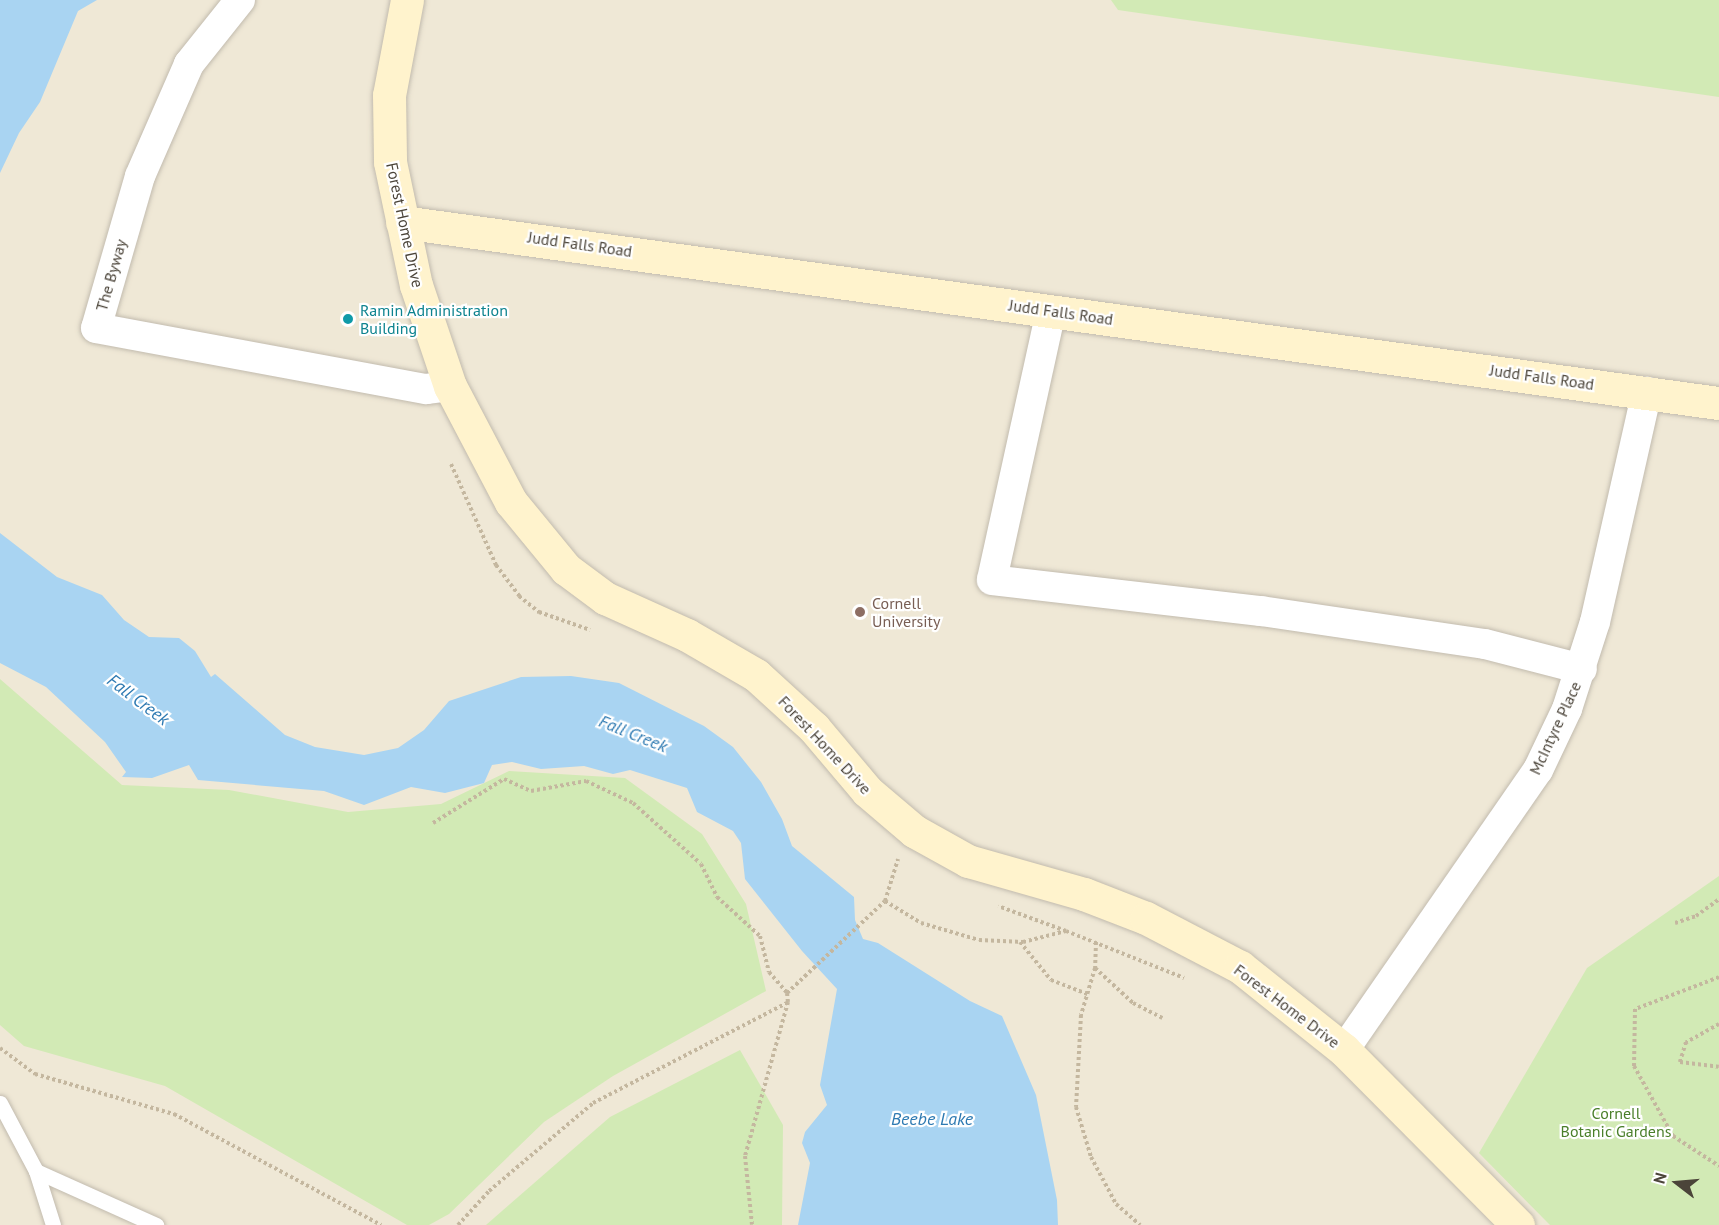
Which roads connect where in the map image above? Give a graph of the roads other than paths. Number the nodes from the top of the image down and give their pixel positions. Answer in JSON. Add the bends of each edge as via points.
{"nodes":[{"id":1,"x":240,"y":0,"type":"edge"},
{"id":2,"x":407,"y":0,"type":"edge"},
{"id":3,"x":402,"y":222,"type":"junction"},
{"id":4,"x":1051,"y":311,"type":"junction"},
{"id":5,"x":450,"y":386,"type":"junction"},
{"id":6,"x":1647,"y":392,"type":"junction"},
{"id":7,"x":1719,"y":403,"type":"edge"},
{"id":8,"x":1582,"y":669,"type":"junction"},
{"id":9,"x":1344,"y":1050,"type":"junction"},
{"id":10,"x":0,"y":1103,"type":"edge"},
{"id":11,"x":36,"y":1171,"type":"junction"},
{"id":12,"x":53,"y":1225,"type":"edge"},
{"id":13,"x":156,"y":1225,"type":"edge"},
{"id":14,"x":1518,"y":1225,"type":"edge"}],
"edges":[{"from":1,"to":5,"type":"street","name":"The Byway","via":[[184,74],[140,176],[96,328],[426,389]]},
{"from":2,"to":3,"type":"street","name":"Forest Home Drive","via":[[389,95],[390,162]]},
{"from":3,"to":4,"type":"street","name":"Judd Falls Road"},
{"from":3,"to":5,"type":"street","name":"Forest Home Drive","via":[[416,285]]},
{"from":4,"to":6,"type":"street","name":"Judd Falls Road"},
{"from":4,"to":8,"type":"street","via":[[992,580],[1261,611],[1473,642]]},
{"from":5,"to":9,"type":"street","name":"Forest Home Drive","via":[[511,502],[566,568],[605,598],[687,635],[756,675],[814,728],[906,845],[1084,894],[1146,918],[1240,967]]},
{"from":6,"to":7,"type":"street","name":"Judd Falls Road"},
{"from":6,"to":8,"type":"street","name":"McIntyre Place"},
{"from":8,"to":9,"type":"street","name":"McIntyre Place","via":[[1538,770]]},
{"from":9,"to":14,"type":"street","name":"Forest Home Drive"},
{"from":10,"to":11,"type":"lane"},
{"from":11,"to":12,"type":"lane"},
{"from":11,"to":13,"type":"lane"}]}
